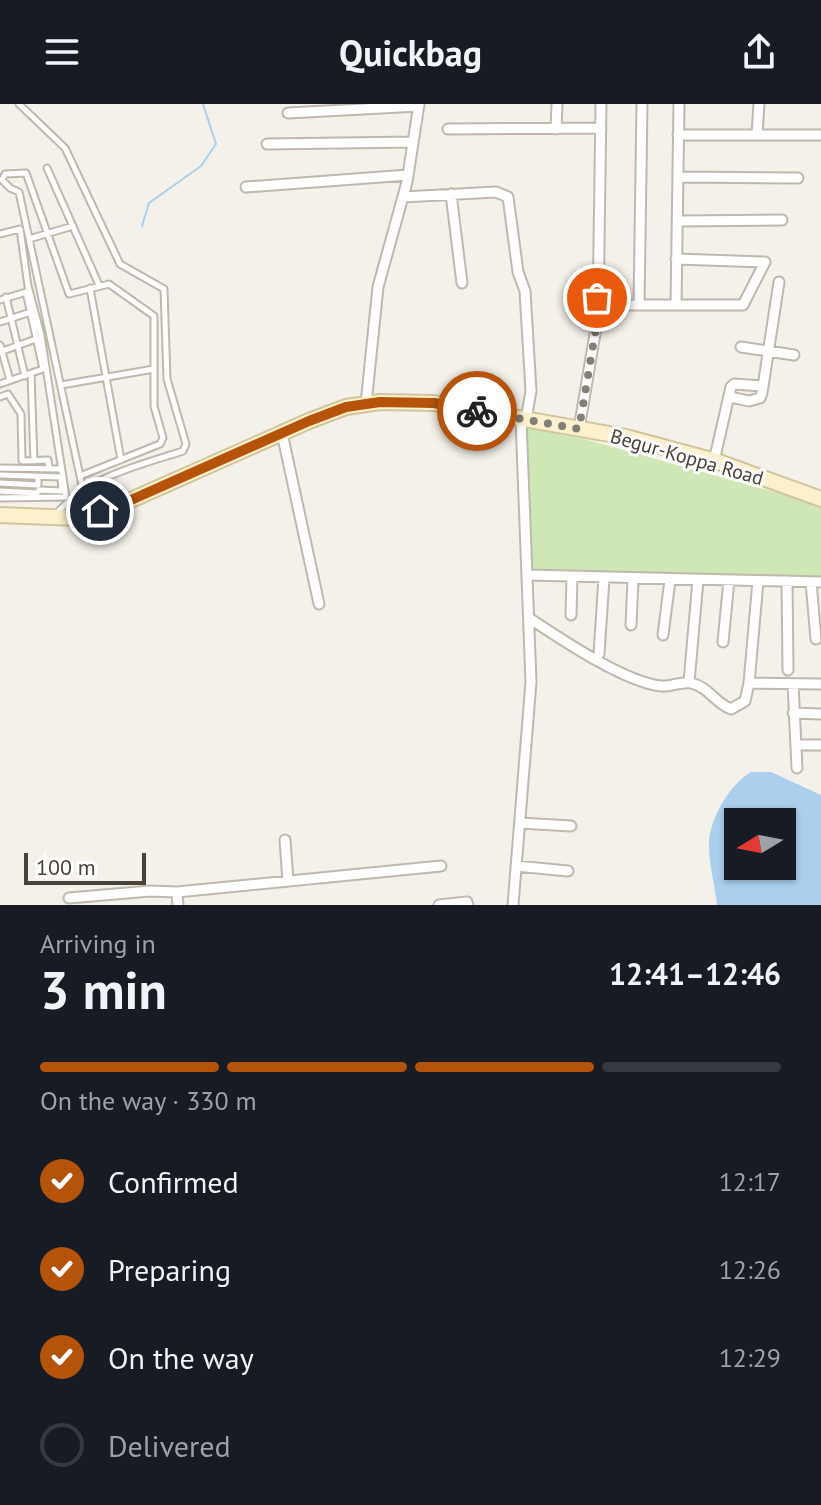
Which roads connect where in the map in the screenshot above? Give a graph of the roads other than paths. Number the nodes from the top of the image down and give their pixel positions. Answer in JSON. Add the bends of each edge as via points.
{"nodes":[{"id":1,"x":19,"y":104,"type":"edge"},
{"id":2,"x":557,"y":104,"type":"edge"},
{"id":3,"x":601,"y":104,"type":"edge"},
{"id":4,"x":642,"y":104,"type":"edge"},
{"id":5,"x":679,"y":104,"type":"edge"},
{"id":6,"x":759,"y":104,"type":"edge"},
{"id":7,"x":419,"y":105,"type":"edge"},
{"id":8,"x":288,"y":113,"type":"dead end"},
{"id":9,"x":601,"y":128,"type":"junction"},
{"id":10,"x":448,"y":129,"type":"dead end"},
{"id":11,"x":556,"y":129,"type":"junction"},
{"id":12,"x":757,"y":134,"type":"junction"},
{"id":13,"x":678,"y":135,"type":"junction"},
{"id":14,"x":821,"y":135,"type":"edge"},
{"id":15,"x":413,"y":142,"type":"junction"},
{"id":16,"x":267,"y":144,"type":"dead end"},
{"id":17,"x":47,"y":168,"type":"dead end"},
{"id":18,"x":408,"y":175,"type":"junction"},
{"id":19,"x":678,"y":177,"type":"junction"},
{"id":20,"x":798,"y":178,"type":"dead end"},
{"id":21,"x":246,"y":187,"type":"dead end"},
{"id":22,"x":451,"y":194,"type":"junction"},
{"id":23,"x":403,"y":197,"type":"junction"},
{"id":24,"x":782,"y":220,"type":"dead end"},
{"id":25,"x":677,"y":221,"type":"junction"},
{"id":26,"x":73,"y":226,"type":"junction"},
{"id":27,"x":0,"y":234,"type":"edge"},
{"id":28,"x":48,"y":234,"type":"junction"},
{"id":29,"x":29,"y":239,"type":"junction"},
{"id":30,"x":676,"y":259,"type":"junction"},
{"id":31,"x":779,"y":282,"type":"dead end"},
{"id":32,"x":462,"y":283,"type":"dead end"},
{"id":33,"x":99,"y":285,"type":"junction"},
{"id":34,"x":90,"y":288,"type":"junction"},
{"id":35,"x":3,"y":298,"type":"edge"},
{"id":36,"x":639,"y":305,"type":"junction"},
{"id":37,"x":676,"y":305,"type":"junction"},
{"id":38,"x":31,"y":312,"type":"junction"},
{"id":39,"x":598,"y":316,"type":"junction"},
{"id":40,"x":11,"y":318,"type":"junction"},
{"id":41,"x":0,"y":322,"type":"edge"},
{"id":42,"x":36,"y":339,"type":"junction"},
{"id":43,"x":18,"y":344,"type":"junction"},
{"id":44,"x":741,"y":347,"type":"dead end"},
{"id":45,"x":1,"y":349,"type":"edge"},
{"id":46,"x":769,"y":350,"type":"junction"},
{"id":47,"x":794,"y":355,"type":"dead end"},
{"id":48,"x":154,"y":369,"type":"junction"},
{"id":49,"x":28,"y":375,"type":"junction"},
{"id":50,"x":106,"y":377,"type":"junction"},
{"id":51,"x":10,"y":380,"type":"junction"},
{"id":52,"x":0,"y":384,"type":"edge"},
{"id":53,"x":61,"y":385,"type":"junction"},
{"id":54,"x":763,"y":386,"type":"junction"},
{"id":55,"x":0,"y":397,"type":"edge"},
{"id":56,"x":730,"y":397,"type":"junction"},
{"id":57,"x":366,"y":404,"type":"junction"},
{"id":58,"x":524,"y":419,"type":"junction"},
{"id":59,"x":579,"y":429,"type":"junction"},
{"id":60,"x":282,"y":433,"type":"junction"},
{"id":61,"x":121,"y":460,"type":"junction"},
{"id":62,"x":34,"y":461,"type":"junction"},
{"id":63,"x":714,"y":461,"type":"junction"},
{"id":64,"x":3,"y":468,"type":"edge"},
{"id":65,"x":49,"y":469,"type":"junction"},
{"id":66,"x":61,"y":469,"type":"junction"},
{"id":67,"x":3,"y":475,"type":"edge"},
{"id":68,"x":80,"y":476,"type":"junction"},
{"id":69,"x":38,"y":477,"type":"junction"},
{"id":70,"x":3,"y":483,"type":"edge"},
{"id":71,"x":83,"y":490,"type":"junction"},
{"id":72,"x":2,"y":491,"type":"edge"},
{"id":73,"x":66,"y":497,"type":"junction"},
{"id":74,"x":75,"y":497,"type":"junction"},
{"id":75,"x":0,"y":498,"type":"edge"},
{"id":76,"x":821,"y":499,"type":"edge"},
{"id":77,"x":0,"y":515,"type":"edge"},
{"id":78,"x":54,"y":517,"type":"junction"},
{"id":79,"x":528,"y":575,"type":"junction"},
{"id":80,"x":572,"y":577,"type":"junction"},
{"id":81,"x":604,"y":578,"type":"junction"},
{"id":82,"x":633,"y":579,"type":"junction"},
{"id":83,"x":670,"y":580,"type":"junction"},
{"id":84,"x":698,"y":580,"type":"junction"},
{"id":85,"x":729,"y":580,"type":"junction"},
{"id":86,"x":758,"y":581,"type":"junction"},
{"id":87,"x":787,"y":581,"type":"junction"},
{"id":88,"x":816,"y":582,"type":"edge"},
{"id":89,"x":319,"y":604,"type":"dead end"},
{"id":90,"x":571,"y":615,"type":"dead end"},
{"id":91,"x":529,"y":618,"type":"junction"},
{"id":92,"x":631,"y":625,"type":"dead end"},
{"id":93,"x":663,"y":635,"type":"dead end"},
{"id":94,"x":816,"y":639,"type":"dead end"},
{"id":95,"x":723,"y":642,"type":"dead end"},
{"id":96,"x":599,"y":654,"type":"dead end"},
{"id":97,"x":788,"y":670,"type":"dead end"},
{"id":98,"x":689,"y":682,"type":"junction"},
{"id":99,"x":749,"y":683,"type":"junction"},
{"id":100,"x":793,"y":684,"type":"junction"},
{"id":101,"x":821,"y":684,"type":"edge"},
{"id":102,"x":793,"y":713,"type":"junction"},
{"id":103,"x":821,"y":714,"type":"edge"},
{"id":104,"x":796,"y":745,"type":"junction"},
{"id":105,"x":821,"y":745,"type":"edge"},
{"id":106,"x":797,"y":768,"type":"dead end"},
{"id":107,"x":520,"y":823,"type":"junction"},
{"id":108,"x":571,"y":826,"type":"dead end"},
{"id":109,"x":285,"y":840,"type":"dead end"},
{"id":110,"x":441,"y":866,"type":"dead end"},
{"id":111,"x":516,"y":866,"type":"junction"},
{"id":112,"x":568,"y":871,"type":"dead end"},
{"id":113,"x":288,"y":881,"type":"junction"},
{"id":114,"x":177,"y":892,"type":"junction"},
{"id":115,"x":69,"y":898,"type":"dead end"},
{"id":116,"x":178,"y":905,"type":"edge"},
{"id":117,"x":439,"y":905,"type":"edge"},
{"id":118,"x":468,"y":905,"type":"edge"},
{"id":119,"x":513,"y":905,"type":"edge"}],
"edges":[{"from":1,"to":71,"type":"lane","via":[[65,148],[120,264],[164,289],[167,379],[186,444],[183,451],[99,478]]},
{"from":2,"to":11,"type":"street"},
{"from":3,"to":9,"type":"street"},
{"from":4,"to":36,"type":"street"},
{"from":5,"to":13,"type":"street"},
{"from":6,"to":12,"type":"street"},
{"from":7,"to":8,"type":"street"},
{"from":7,"to":15,"type":"street"},
{"from":9,"to":11,"type":"street"},
{"from":9,"to":39,"type":"street"},
{"from":10,"to":11,"type":"street"},
{"from":12,"to":13,"type":"street"},
{"from":12,"to":14,"type":"street"},
{"from":13,"to":19,"type":"street"},
{"from":15,"to":16,"type":"street"},
{"from":15,"to":18,"type":"street"},
{"from":17,"to":26,"type":"lane"},
{"from":18,"to":21,"type":"street"},
{"from":18,"to":23,"type":"street"},
{"from":19,"to":20,"type":"street"},
{"from":19,"to":25,"type":"street"},
{"from":22,"to":23,"type":"street"},
{"from":22,"to":32,"type":"street"},
{"from":22,"to":58,"type":"street","via":[[496,192],[508,197],[525,291],[531,391]]},
{"from":23,"to":57,"type":"street","via":[[378,287]]},
{"from":24,"to":25,"type":"street"},
{"from":25,"to":30,"type":"street"},
{"from":26,"to":28,"type":"lane"},
{"from":26,"to":33,"type":"lane"},
{"from":27,"to":66,"type":"lane","via":[[20,229]]},
{"from":28,"to":29,"type":"lane"},
{"from":28,"to":29,"type":"lane","via":[[26,173],[5,174],[4,184],[19,192]]},
{"from":28,"to":34,"type":"lane","via":[[69,294]]},
{"from":29,"to":53,"type":"lane"},
{"from":30,"to":37,"type":"street"},
{"from":30,"to":37,"type":"street","via":[[765,262],[743,305]]},
{"from":31,"to":46,"type":"street"},
{"from":33,"to":34,"type":"lane"},
{"from":33,"to":48,"type":"lane","via":[[109,284],[154,316]]},
{"from":34,"to":50,"type":"lane"},
{"from":35,"to":38,"type":"lane","via":[[26,292]]},
{"from":35,"to":40,"type":"lane"},
{"from":36,"to":37,"type":"street"},
{"from":36,"to":39,"type":"street","via":[[604,307]]},
{"from":38,"to":40,"type":"lane"},
{"from":38,"to":42,"type":"lane"},
{"from":39,"to":59,"type":"street"},
{"from":40,"to":41,"type":"lane"},
{"from":40,"to":43,"type":"lane"},
{"from":42,"to":43,"type":"lane"},
{"from":42,"to":49,"type":"lane","via":[[43,369]]},
{"from":43,"to":45,"type":"lane"},
{"from":43,"to":49,"type":"lane"},
{"from":44,"to":46,"type":"street"},
{"from":45,"to":51,"type":"lane"},
{"from":46,"to":47,"type":"street"},
{"from":46,"to":54,"type":"street"},
{"from":48,"to":50,"type":"lane"},
{"from":48,"to":61,"type":"lane","via":[[154,406],[163,438]]},
{"from":49,"to":51,"type":"lane"},
{"from":49,"to":62,"type":"lane"},
{"from":50,"to":53,"type":"lane"},
{"from":50,"to":61,"type":"lane"},
{"from":51,"to":52,"type":"lane"},
{"from":53,"to":68,"type":"lane"},
{"from":54,"to":56,"type":"street","via":[[757,399]]},
{"from":54,"to":56,"type":"street","via":[[734,384]]},
{"from":55,"to":62,"type":"lane","via":[[8,394],[21,414],[22,461]]},
{"from":56,"to":63,"type":"street"},
{"from":57,"to":58,"type":"main road","name":"Begur-Koppa Road","via":[[434,403]]},
{"from":57,"to":60,"type":"main road","name":"Begur-Koppa Road"},
{"from":58,"to":59,"type":"main road","name":"Begur-Koppa Road"},
{"from":58,"to":79,"type":"street"},
{"from":59,"to":63,"type":"main road","name":"Begur-Koppa Road"},
{"from":60,"to":78,"type":"main road","name":"Begur-Koppa Road","via":[[122,504],[77,518]]},
{"from":60,"to":89,"type":"street"},
{"from":61,"to":68,"type":"lane"},
{"from":62,"to":65,"type":"lane","via":[[48,460]]},
{"from":63,"to":76,"type":"main road","name":"Begur-Koppa Road"},
{"from":64,"to":65,"type":"lane"},
{"from":64,"to":67,"type":"lane"},
{"from":65,"to":66,"type":"lane"},
{"from":66,"to":73,"type":"lane"},
{"from":67,"to":69,"type":"lane"},
{"from":67,"to":70,"type":"lane"},
{"from":68,"to":71,"type":"lane"},
{"from":69,"to":70,"type":"lane","via":[[38,485]]},
{"from":69,"to":72,"type":"lane","via":[[61,477],[62,491]]},
{"from":70,"to":72,"type":"lane"},
{"from":71,"to":74,"type":"lane"},
{"from":73,"to":74,"type":"lane"},
{"from":73,"to":75,"type":"lane"},
{"from":74,"to":78,"type":"lane"},
{"from":77,"to":78,"type":"main road","name":"Begur-Koppa Road"},
{"from":79,"to":80,"type":"street"},
{"from":79,"to":91,"type":"street"},
{"from":80,"to":81,"type":"street"},
{"from":80,"to":90,"type":"street"},
{"from":81,"to":82,"type":"street"},
{"from":81,"to":96,"type":"street"},
{"from":82,"to":83,"type":"street"},
{"from":82,"to":92,"type":"street"},
{"from":83,"to":84,"type":"street"},
{"from":83,"to":93,"type":"street"},
{"from":84,"to":85,"type":"street"},
{"from":84,"to":98,"type":"street"},
{"from":85,"to":86,"type":"street"},
{"from":85,"to":95,"type":"street"},
{"from":86,"to":87,"type":"street"},
{"from":86,"to":99,"type":"street"},
{"from":87,"to":88,"type":"street"},
{"from":87,"to":97,"type":"street"},
{"from":88,"to":94,"type":"street"},
{"from":91,"to":98,"type":"street","via":[[585,654],[635,677],[661,686]]},
{"from":91,"to":107,"type":"street","via":[[531,682]]},
{"from":98,"to":99,"type":"street","via":[[706,688],[720,705],[731,709],[745,701]]},
{"from":99,"to":100,"type":"street"},
{"from":100,"to":101,"type":"street"},
{"from":100,"to":102,"type":"street"},
{"from":102,"to":103,"type":"street"},
{"from":102,"to":104,"type":"street"},
{"from":104,"to":105,"type":"street"},
{"from":104,"to":106,"type":"street"},
{"from":107,"to":108,"type":"street"},
{"from":107,"to":111,"type":"street"},
{"from":109,"to":113,"type":"street"},
{"from":110,"to":113,"type":"street"},
{"from":111,"to":112,"type":"street"},
{"from":111,"to":119,"type":"street"},
{"from":113,"to":114,"type":"street"},
{"from":114,"to":115,"type":"street"},
{"from":114,"to":116,"type":"street"},
{"from":117,"to":118,"type":"street"}]}
